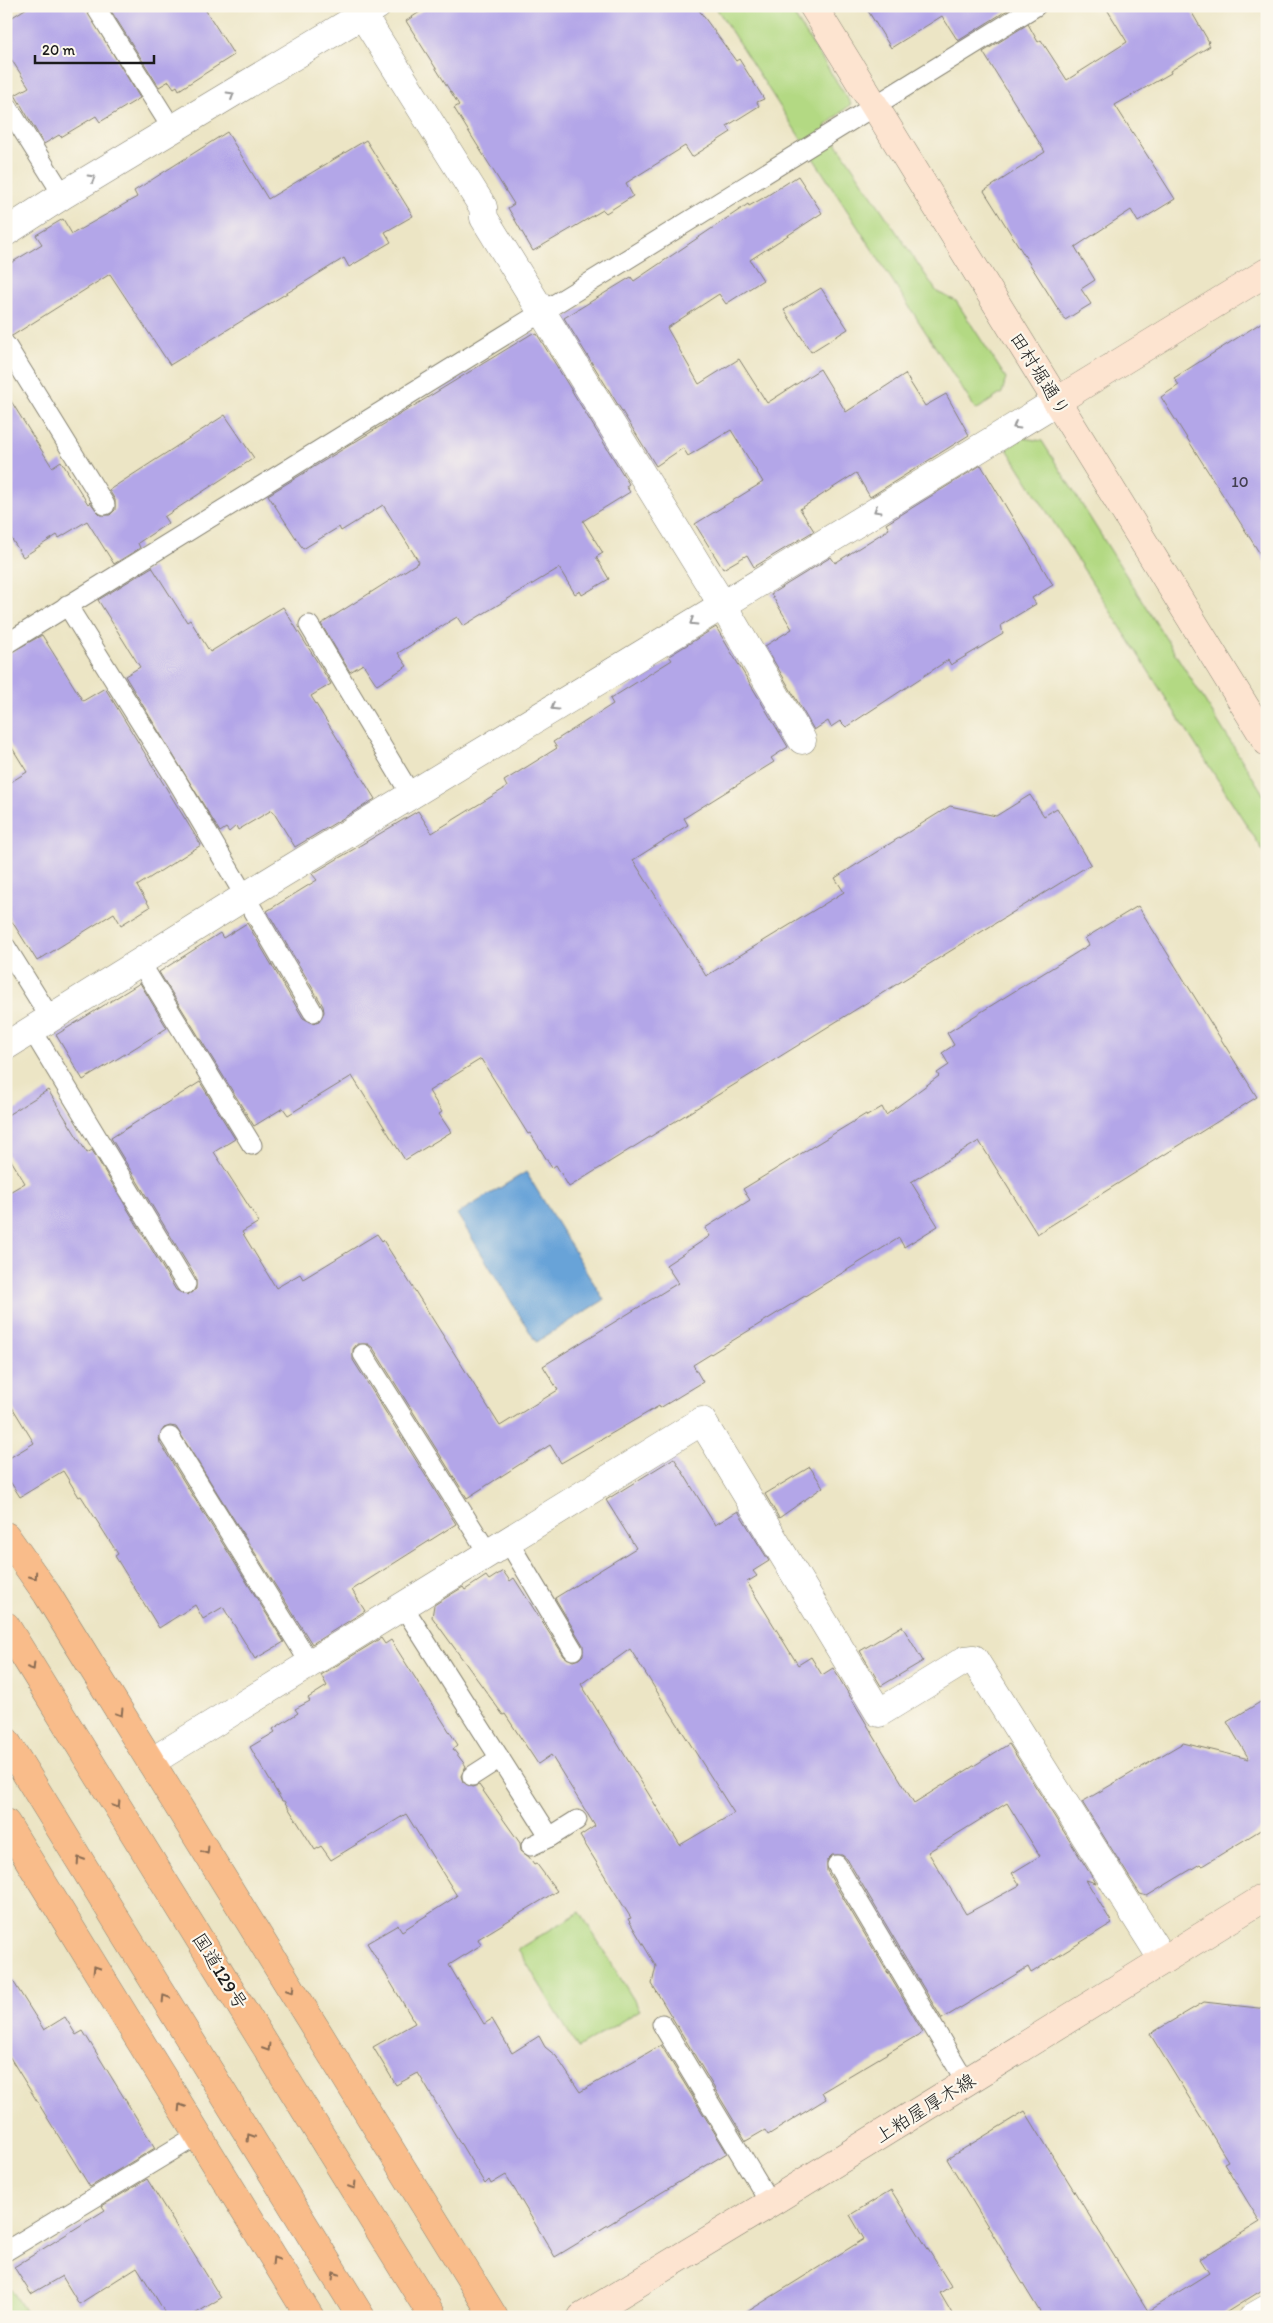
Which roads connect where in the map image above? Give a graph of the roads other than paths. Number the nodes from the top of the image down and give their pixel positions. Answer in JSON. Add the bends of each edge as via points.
{"nodes":[{"id":1,"x":95,"y":6,"type":"edge"},
{"id":2,"x":813,"y":6,"type":"edge"},
{"id":3,"x":1036,"y":6,"type":"edge"},
{"id":4,"x":366,"y":9,"type":"edge"},
{"id":5,"x":6,"y":104,"type":"edge"},
{"id":6,"x":874,"y":105,"type":"junction"},
{"id":7,"x":173,"y":130,"type":"junction"},
{"id":8,"x":63,"y":195,"type":"junction"},
{"id":9,"x":6,"y":232,"type":"edge"},
{"id":10,"x":1267,"y":272,"type":"edge"},
{"id":11,"x":541,"y":312,"type":"junction"},
{"id":12,"x":6,"y":345,"type":"edge"},
{"id":13,"x":1057,"y":401,"type":"junction"},
{"id":14,"x":105,"y":505,"type":"dead end"},
{"id":15,"x":722,"y":604,"type":"junction"},
{"id":16,"x":67,"y":605,"type":"junction"},
{"id":17,"x":309,"y":625,"type":"dead end"},
{"id":18,"x":6,"y":644,"type":"edge"},
{"id":19,"x":802,"y":740,"type":"dead end"},
{"id":20,"x":1267,"y":742,"type":"edge"},
{"id":21,"x":411,"y":794,"type":"junction"},
{"id":22,"x":244,"y":897,"type":"junction"},
{"id":23,"x":6,"y":946,"type":"edge"},
{"id":24,"x":140,"y":962,"type":"junction"},
{"id":25,"x":313,"y":1012,"type":"dead end"},
{"id":26,"x":41,"y":1024,"type":"junction"},
{"id":27,"x":6,"y":1046,"type":"edge"},
{"id":28,"x":252,"y":1145,"type":"dead end"},
{"id":29,"x":186,"y":1284,"type":"dead end"},
{"id":30,"x":363,"y":1354,"type":"dead end"},
{"id":31,"x":170,"y":1437,"type":"dead end"},
{"id":32,"x":6,"y":1536,"type":"edge"},
{"id":33,"x":498,"y":1547,"type":"junction"},
{"id":34,"x":403,"y":1606,"type":"junction"},
{"id":35,"x":6,"y":1626,"type":"edge"},
{"id":36,"x":573,"y":1650,"type":"dead end"},
{"id":37,"x":310,"y":1663,"type":"junction"},
{"id":38,"x":6,"y":1741,"type":"edge"},
{"id":39,"x":500,"y":1758,"type":"junction"},
{"id":40,"x":151,"y":1762,"type":"junction"},
{"id":41,"x":472,"y":1776,"type":"dead end"},
{"id":42,"x":577,"y":1820,"type":"dead end"},
{"id":43,"x":6,"y":1823,"type":"edge"},
{"id":44,"x":550,"y":1837,"type":"junction"},
{"id":45,"x":532,"y":1846,"type":"dead end"},
{"id":46,"x":14,"y":1852,"type":"edge"},
{"id":47,"x":837,"y":1865,"type":"dead end"},
{"id":48,"x":1267,"y":1896,"type":"edge"},
{"id":49,"x":1163,"y":1960,"type":"junction"},
{"id":50,"x":662,"y":2024,"type":"dead end"},
{"id":51,"x":966,"y":2082,"type":"junction"},
{"id":52,"x":198,"y":2135,"type":"junction"},
{"id":53,"x":770,"y":2203,"type":"junction"},
{"id":54,"x":6,"y":2250,"type":"edge"},
{"id":55,"x":1267,"y":2308,"type":"edge"},
{"id":56,"x":310,"y":2317,"type":"edge"},
{"id":57,"x":361,"y":2317,"type":"edge"},
{"id":58,"x":434,"y":2317,"type":"edge"},
{"id":59,"x":494,"y":2317,"type":"edge"},
{"id":60,"x":582,"y":2317,"type":"edge"},
{"id":61,"x":1253,"y":2317,"type":"edge"}],
"edges":[{"from":1,"to":7,"type":"lane"},
{"from":2,"to":6,"type":"street","name":"田村堀通り"},
{"from":3,"to":6,"type":"lane"},
{"from":7,"to":4,"type":"street","one_way":true},
{"from":4,"to":11,"type":"street"},
{"from":5,"to":8,"type":"lane"},
{"from":6,"to":11,"type":"lane"},
{"from":6,"to":13,"type":"street","name":"田村堀通り"},
{"from":8,"to":7,"type":"street","one_way":true},
{"from":8,"to":9,"type":"street"},
{"from":10,"to":13,"type":"street"},
{"from":11,"to":15,"type":"street"},
{"from":11,"to":16,"type":"lane"},
{"from":12,"to":14,"type":"lane"},
{"from":13,"to":15,"type":"street","one_way":true},
{"from":13,"to":20,"type":"street","name":"田村堀通り"},
{"from":15,"to":19,"type":"street"},
{"from":15,"to":21,"type":"street","one_way":true},
{"from":16,"to":18,"type":"lane"},
{"from":16,"to":22,"type":"lane"},
{"from":17,"to":21,"type":"lane"},
{"from":21,"to":22,"type":"street"},
{"from":22,"to":24,"type":"street"},
{"from":22,"to":25,"type":"lane"},
{"from":23,"to":26,"type":"lane"},
{"from":24,"to":26,"type":"street"},
{"from":24,"to":28,"type":"lane"},
{"from":26,"to":27,"type":"street"},
{"from":26,"to":29,"type":"lane"},
{"from":30,"to":33,"type":"lane"},
{"from":31,"to":37,"type":"lane"},
{"from":32,"to":40,"type":"highway","one_way":true,"via":[[47,1594]]},
{"from":33,"to":34,"type":"street"},
{"from":33,"to":36,"type":"lane"},
{"from":33,"to":49,"type":"street","via":[[702,1421],[879,1714],[965,1660],[974,1659]]},
{"from":34,"to":37,"type":"street"},
{"from":34,"to":39,"type":"lane"},
{"from":35,"to":58,"type":"highway","name":"国道129号","one_way":true},
{"from":37,"to":40,"type":"street"},
{"from":57,"to":38,"type":"highway","one_way":true},
{"from":39,"to":41,"type":"lane"},
{"from":39,"to":44,"type":"lane"},
{"from":40,"to":59,"type":"highway","one_way":true},
{"from":42,"to":44,"type":"lane"},
{"from":43,"to":46,"type":"highway"},
{"from":44,"to":45,"type":"lane"},
{"from":52,"to":46,"type":"highway","one_way":true},
{"from":47,"to":51,"type":"lane"},
{"from":48,"to":49,"type":"street","name":"上粕屋厚木線"},
{"from":49,"to":51,"type":"street","name":"上粕屋厚木線"},
{"from":50,"to":53,"type":"lane"},
{"from":51,"to":53,"type":"street","name":"上粕屋厚木線"},
{"from":52,"to":54,"type":"lane"},
{"from":56,"to":52,"type":"highway","one_way":true},
{"from":53,"to":60,"type":"street","name":"上粕屋厚木線"},
{"from":55,"to":61,"type":"street"}]}
